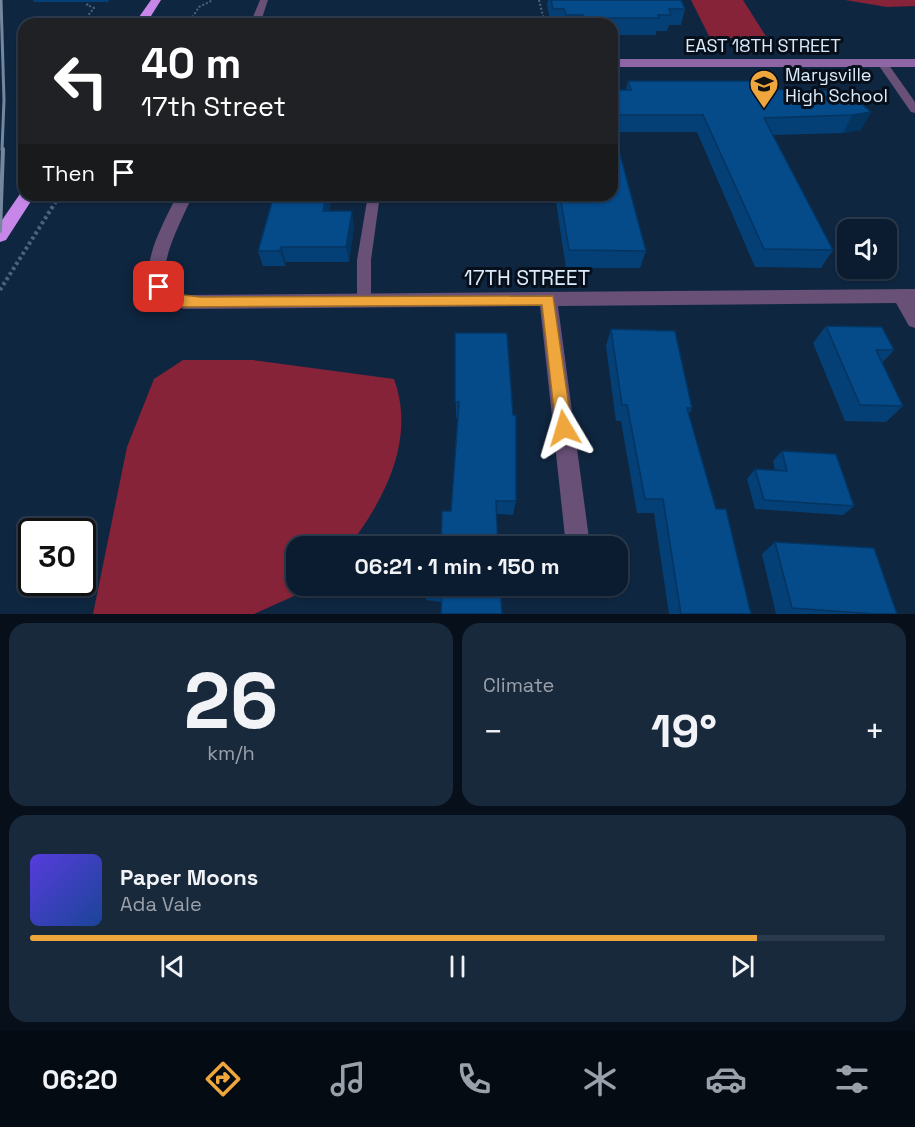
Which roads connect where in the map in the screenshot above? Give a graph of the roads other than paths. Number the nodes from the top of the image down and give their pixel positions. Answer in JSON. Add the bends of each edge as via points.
{"nodes":[{"id":1,"x":156,"y":0,"type":"edge"},
{"id":2,"x":264,"y":0,"type":"edge"},
{"id":3,"x":144,"y":18,"type":"edge"},
{"id":4,"x":257,"y":18,"type":"edge"},
{"id":5,"x":618,"y":63,"type":"edge"},
{"id":6,"x":882,"y":63,"type":"junction"},
{"id":7,"x":915,"y":63,"type":"edge"},
{"id":8,"x":915,"y":110,"type":"edge"},
{"id":9,"x":23,"y":201,"type":"edge"},
{"id":10,"x":183,"y":201,"type":"edge"},
{"id":11,"x":373,"y":201,"type":"edge"},
{"id":12,"x":0,"y":236,"type":"edge"},
{"id":13,"x":908,"y":296,"type":"edge"},
{"id":14,"x":549,"y":299,"type":"junction"},
{"id":15,"x":364,"y":301,"type":"junction"},
{"id":16,"x":915,"y":321,"type":"edge"},
{"id":17,"x":577,"y":536,"type":"edge"}],
"edges":[{"from":1,"to":3,"type":"highway"},
{"from":2,"to":4,"type":"lane"},
{"from":5,"to":6,"type":"street","name":"EAST 18TH STREET"},
{"from":6,"to":7,"type":"street","name":"EAST 18TH STREET"},
{"from":6,"to":8,"type":"lane"},
{"from":9,"to":12,"type":"highway"},
{"from":10,"to":15,"type":"street","name":"17TH STREET","via":[[155,272],[159,287],[170,297],[184,302]]},
{"from":11,"to":15,"type":"lane","via":[[364,260]]},
{"from":13,"to":14,"type":"street","name":"17TH STREET"},
{"from":13,"to":16,"type":"street"},
{"from":14,"to":15,"type":"street","name":"17TH STREET"},
{"from":14,"to":17,"type":"street"}]}
